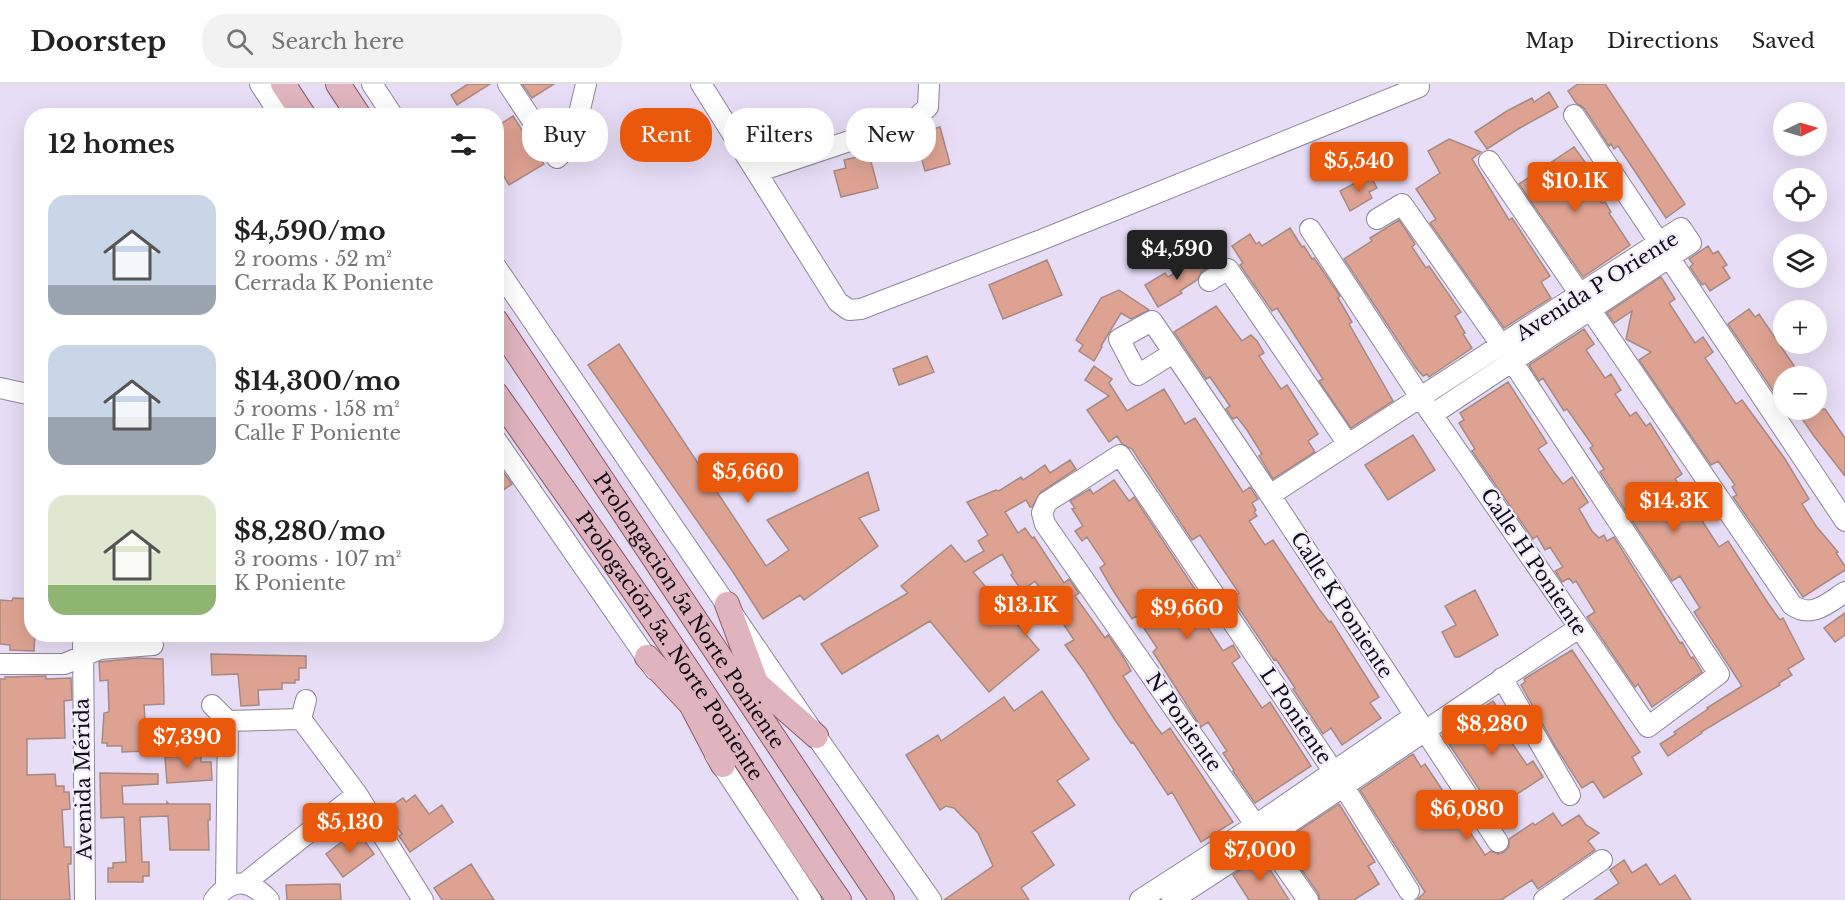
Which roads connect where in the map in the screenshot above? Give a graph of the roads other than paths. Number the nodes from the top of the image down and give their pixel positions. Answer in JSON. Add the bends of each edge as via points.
{"nodes":[{"id":1,"x":260,"y":84,"type":"edge"},
{"id":2,"x":284,"y":84,"type":"edge"},
{"id":3,"x":338,"y":84,"type":"edge"},
{"id":4,"x":372,"y":84,"type":"edge"},
{"id":5,"x":508,"y":84,"type":"edge"},
{"id":6,"x":586,"y":84,"type":"edge"},
{"id":7,"x":701,"y":84,"type":"edge"},
{"id":8,"x":929,"y":84,"type":"edge"},
{"id":9,"x":1419,"y":87,"type":"dead end"},
{"id":10,"x":276,"y":108,"type":"edge"},
{"id":11,"x":299,"y":108,"type":"edge"},
{"id":12,"x":354,"y":108,"type":"edge"},
{"id":13,"x":388,"y":108,"type":"edge"},
{"id":14,"x":1574,"y":116,"type":"dead end"},
{"id":15,"x":1489,"y":161,"type":"dead end"},
{"id":16,"x":757,"y":172,"type":"junction"},
{"id":17,"x":1377,"y":219,"type":"dead end"},
{"id":18,"x":1310,"y":229,"type":"dead end"},
{"id":19,"x":1664,"y":251,"type":"junction"},
{"id":20,"x":504,"y":279,"type":"edge"},
{"id":21,"x":1209,"y":281,"type":"dead end"},
{"id":22,"x":1584,"y":303,"type":"junction"},
{"id":23,"x":504,"y":333,"type":"edge"},
{"id":24,"x":1173,"y":353,"type":"dead end"},
{"id":25,"x":1507,"y":354,"type":"junction"},
{"id":26,"x":0,"y":388,"type":"edge"},
{"id":27,"x":24,"y":393,"type":"edge"},
{"id":28,"x":1420,"y":397,"type":"junction"},
{"id":29,"x":504,"y":405,"type":"edge"},
{"id":30,"x":1433,"y":414,"type":"junction"},
{"id":31,"x":1348,"y":444,"type":"junction"},
{"id":32,"x":504,"y":451,"type":"edge"},
{"id":33,"x":1120,"y":455,"type":"joint"},
{"id":34,"x":1269,"y":495,"type":"junction"},
{"id":35,"x":1845,"y":521,"type":"edge"},
{"id":36,"x":1845,"y":592,"type":"edge"},
{"id":37,"x":727,"y":604,"type":"junction"},
{"id":38,"x":1579,"y":628,"type":"junction"},
{"id":39,"x":667,"y":639,"type":"junction"},
{"id":40,"x":82,"y":642,"type":"edge"},
{"id":41,"x":153,"y":645,"type":"dead end"},
{"id":42,"x":713,"y":645,"type":"junction"},
{"id":43,"x":82,"y":657,"type":"junction"},
{"id":44,"x":647,"y":657,"type":"junction"},
{"id":45,"x":0,"y":664,"type":"edge"},
{"id":46,"x":1502,"y":678,"type":"junction"},
{"id":47,"x":756,"y":683,"type":"junction"},
{"id":48,"x":212,"y":705,"type":"dead end"},
{"id":49,"x":692,"y":706,"type":"junction"},
{"id":50,"x":228,"y":721,"type":"junction"},
{"id":51,"x":1419,"y":723,"type":"junction"},
{"id":52,"x":816,"y":736,"type":"junction"},
{"id":53,"x":778,"y":742,"type":"junction"},
{"id":54,"x":732,"y":758,"type":"junction"},
{"id":55,"x":1338,"y":780,"type":"junction"},
{"id":56,"x":357,"y":794,"type":"junction"},
{"id":57,"x":1570,"y":795,"type":"dead end"},
{"id":58,"x":1261,"y":832,"type":"junction"},
{"id":59,"x":1498,"y":842,"type":"dead end"},
{"id":60,"x":1602,"y":860,"type":"dead end"},
{"id":61,"x":229,"y":890,"type":"edge"},
{"id":62,"x":1408,"y":891,"type":"dead end"},
{"id":63,"x":85,"y":900,"type":"edge"},
{"id":64,"x":269,"y":900,"type":"edge"},
{"id":65,"x":423,"y":900,"type":"edge"},
{"id":66,"x":811,"y":900,"type":"edge"},
{"id":67,"x":839,"y":900,"type":"edge"},
{"id":68,"x":882,"y":900,"type":"edge"},
{"id":69,"x":931,"y":900,"type":"edge"},
{"id":70,"x":1140,"y":900,"type":"edge"},
{"id":71,"x":1172,"y":900,"type":"edge"},
{"id":72,"x":1308,"y":900,"type":"edge"},
{"id":73,"x":1544,"y":900,"type":"edge"}],
"edges":[{"from":1,"to":10,"type":"street"},
{"from":2,"to":11,"type":"main road"},
{"from":3,"to":12,"type":"main road"},
{"from":4,"to":13,"type":"street"},
{"from":5,"to":6,"type":"street","via":[[557,158],[572,143]]},
{"from":7,"to":16,"type":"street"},
{"from":8,"to":16,"type":"street","via":[[928,107],[915,119]]},
{"from":9,"to":16,"type":"street","via":[[861,309],[849,310],[838,302]]},
{"from":14,"to":19,"type":"street"},
{"from":15,"to":22,"type":"street"},
{"from":17,"to":25,"type":"street","via":[[1402,204]]},
{"from":18,"to":28,"type":"street","name":"Calle H Poniente"},
{"from":19,"to":22,"type":"street","name":"Avenida P Oriente"},
{"from":19,"to":35,"type":"street"},
{"from":20,"to":37,"type":"street"},
{"from":21,"to":31,"type":"street","via":[[1228,268]]},
{"from":22,"to":25,"type":"street","name":"Avenida P Oriente"},
{"from":22,"to":36,"type":"street","via":[[1792,605],[1800,610],[1817,610]]},
{"from":23,"to":42,"type":"main road","name":"Prolongacion 5a Norte Poniente"},
{"from":24,"to":34,"type":"street","name":"Calle K Poniente"},
{"from":25,"to":28,"type":"street","name":"Avenida P Oriente"},
{"from":25,"to":30,"type":"street","name":"Avenida P Oriente"},
{"from":25,"to":38,"type":"street","name":"Calle H Poniente","via":[[1719,674],[1648,727]]},
{"from":26,"to":27,"type":"street"},
{"from":28,"to":30,"type":"street","name":"Calle H Poniente"},
{"from":28,"to":31,"type":"street","name":"Avenida P Oriente"},
{"from":29,"to":39,"type":"main road","name":"Prologación 5a. Norte Poniente"},
{"from":30,"to":38,"type":"street","name":"Calle H Poniente"},
{"from":31,"to":34,"type":"street","name":"Avenida P Oriente"},
{"from":32,"to":44,"type":"street"},
{"from":33,"to":55,"type":"street","name":"L Poniente"},
{"from":33,"to":58,"type":"street","name":"N Poniente","via":[[1047,502],[1042,513],[1045,524]]},
{"from":34,"to":51,"type":"street","name":"Calle K Poniente"},
{"from":37,"to":47,"type":"main road"},
{"from":37,"to":52,"type":"street"},
{"from":38,"to":46,"type":"street"},
{"from":39,"to":49,"type":"main road"},
{"from":39,"to":54,"type":"main road","name":"Prologación 5a. Norte Poniente"},
{"from":40,"to":43,"type":"street","name":"Avenida Mérida"},
{"from":41,"to":43,"type":"street","via":[[100,649]]},
{"from":42,"to":47,"type":"main road"},
{"from":42,"to":53,"type":"main road","name":"Prolongacion 5a Norte Poniente"},
{"from":43,"to":45,"type":"street","via":[[64,664]]},
{"from":43,"to":63,"type":"street","name":"Avenida Mérida"},
{"from":44,"to":49,"type":"main road"},
{"from":44,"to":54,"type":"street"},
{"from":46,"to":51,"type":"street"},
{"from":46,"to":57,"type":"street"},
{"from":47,"to":52,"type":"main road"},
{"from":47,"to":53,"type":"main road"},
{"from":48,"to":50,"type":"street"},
{"from":49,"to":54,"type":"main road"},
{"from":50,"to":56,"type":"street","via":[[304,709]]},
{"from":50,"to":61,"type":"street"},
{"from":51,"to":55,"type":"street"},
{"from":51,"to":59,"type":"street","name":"Calle K Poniente"},
{"from":52,"to":69,"type":"street"},
{"from":53,"to":68,"type":"main road","name":"Prolongacion 5a Norte Poniente"},
{"from":54,"to":66,"type":"street"},
{"from":54,"to":67,"type":"main road","name":"Prologación 5a. Norte Poniente"},
{"from":55,"to":58,"type":"street"},
{"from":55,"to":62,"type":"street","name":"L Poniente"},
{"from":56,"to":61,"type":"street"},
{"from":56,"to":65,"type":"street"},
{"from":58,"to":70,"type":"street"},
{"from":58,"to":71,"type":"street"},
{"from":58,"to":72,"type":"street","name":"N Poniente"},
{"from":60,"to":73,"type":"street"},
{"from":61,"to":64,"type":"street","via":[[254,886]]}]}
